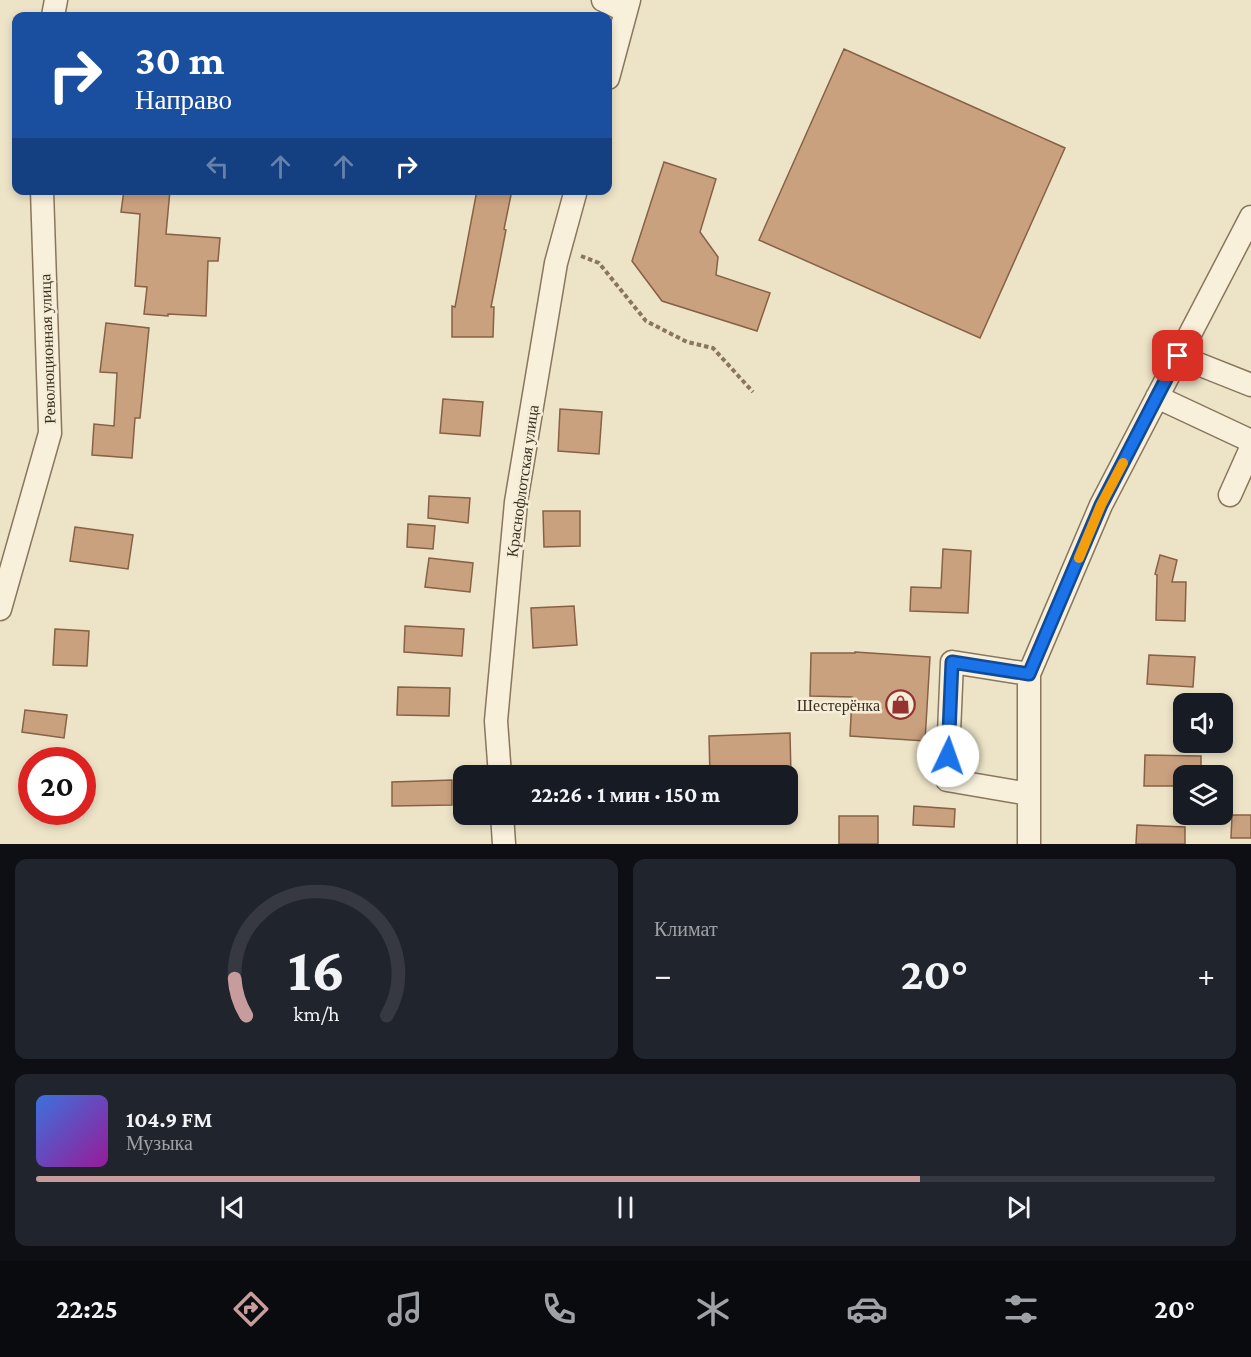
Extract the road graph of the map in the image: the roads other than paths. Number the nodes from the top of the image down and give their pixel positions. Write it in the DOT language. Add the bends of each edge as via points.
graph roads {
  1 [pos="603,0"];
  2 [pos="628,6"];
  3 [pos="612,64"];
  4 [pos="42,195"];
  5 [pos="575,195"];
  6 [pos="1251,217"];
  7 [pos="1178,356"];
  8 [pos="1251,385"];
  9 [pos="1157,397"];
  10 [pos="1251,441"];
  11 [pos="1251,448"];
  12 [pos="1230,495"];
  13 [pos="0,609"];
  14 [pos="1029,674"];
  15 [pos="499,765"];
  16 [pos="1029,794"];
  17 [pos="503,825"];
  18 [pos="504,844"];
  19 [pos="1029,844"];
  1 -- 2 [label="street"];
  2 -- 3 [label="street"];
  4 -- 13 [label="street, Революционная улица" via="50,433"];
  5 -- 15 [label="street, Краснофлотская улица" via="556,263 516,502 496,721"];
  6 -- 7 [label="street"];
  7 -- 8 [label="street"];
  7 -- 9 [label="street"];
  9 -- 10 [label="street"];
  9 -- 14 [label="street" via="1101,505"];
  11 -- 12 [label="street"];
  14 -- 16 [label="street"];
  14 -- 16 [label="street" via="952,662 946,780"];
  16 -- 19 [label="street"];
  17 -- 18 [label="street"];
}
